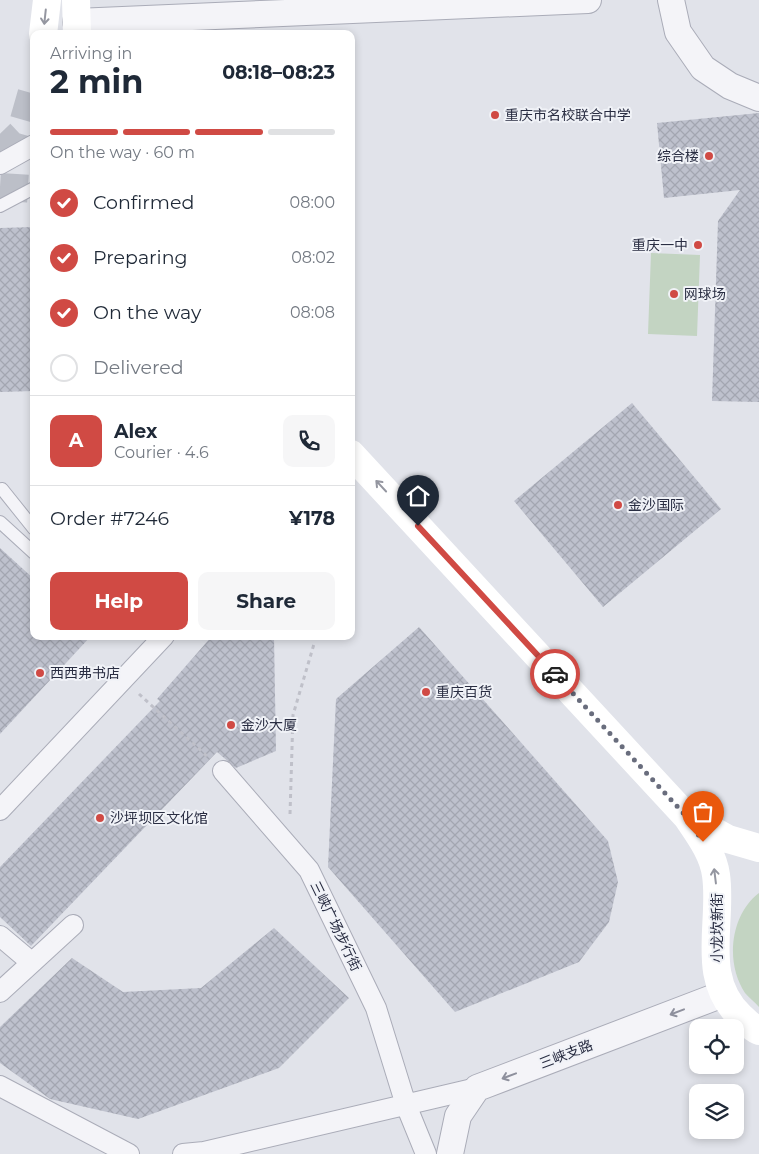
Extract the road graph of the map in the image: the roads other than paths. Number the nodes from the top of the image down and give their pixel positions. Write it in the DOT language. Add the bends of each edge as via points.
graph roads {
  1 [pos="47,0"];
  2 [pos="588,0"];
  3 [pos="671,0"];
  4 [pos="77,19"];
  5 [pos="43,30"];
  6 [pos="759,98"];
  7 [pos="30,148"];
  8 [pos="0,164"];
  9 [pos="30,190"];
  10 [pos="0,206"];
  11 [pos="355,458"];
  12 [pos="2,489"];
  13 [pos="0,522"];
  14 [pos="30,524"];
  15 [pos="30,549"];
  16 [pos="160,640"];
  17 [pos="224,771"];
  18 [pos="0,810"];
  19 [pos="687,817"];
  20 [pos="759,848"];
  21 [pos="73,925"];
  22 [pos="0,936"];
  23 [pos="31,962"];
  24 [pos="0,992"];
  25 [pos="723,994"];
  26 [pos="759,1031"];
  27 [pos="0,1086"];
  28 [pos="477,1088"];
  29 [pos="406,1105"];
  30 [pos="204,1153"];
  31 [pos="129,1154"];
  32 [pos="183,1154"];
  33 [pos="426,1154"];
  34 [pos="450,1154"];
  1 -- 5 [label="main road, one-way"];
  2 -- 4 [label="street"];
  3 -- 6 [label="street" via="678,32 703,68 730,86"];
  7 -- 8 [label="street"];
  9 -- 10 [label="lane"];
  19 -- 11 [label="main road, 小龙坎新街, one-way"];
  12 -- 14 [label="lane"];
  13 -- 15 [label="lane"];
  16 -- 18 [label="street"];
  17 -- 29 [label="street, 三峡广场步行街" via="309,870 376,1008"];
  19 -- 20 [label="main road, 小龙坎新街" via="728,840"];
  25 -- 19 [label="main road, 小龙坎新街, one-way" via="714,949 716,875 711,854"];
  21 -- 23 [label="street"];
  22 -- 23 [label="street"];
  23 -- 24 [label="street"];
  25 -- 26 [label="main road, 小龙坎新街" via="736,1011"];
  25 -- 28 [label="street, 三峡支路, one-way"];
  27 -- 31 [label="street"];
  28 -- 29 [label="street"];
  28 -- 34 [label="street" via="458,1116"];
  29 -- 30 [label="street"];
  29 -- 33 [label="street, 三峡广场步行街"];
  30 -- 32 [label="street"];
}
